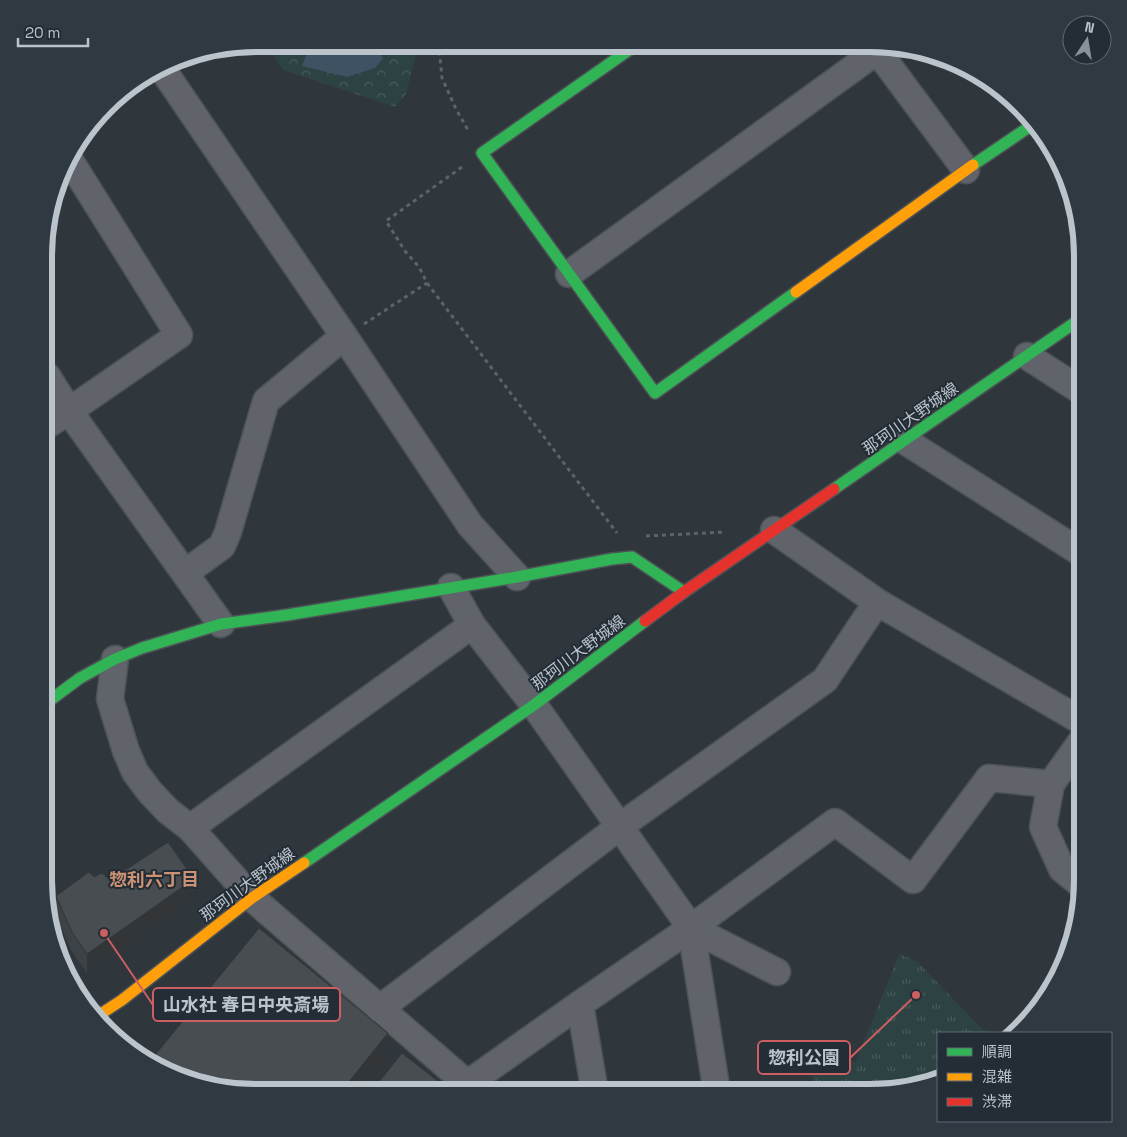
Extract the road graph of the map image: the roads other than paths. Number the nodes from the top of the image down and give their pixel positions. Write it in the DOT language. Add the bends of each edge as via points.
graph roads {
  1 [pos="626,52"];
  2 [pos="870,52"];
  3 [pos="878,53"];
  4 [pos="166,74"];
  5 [pos="1029,128"];
  6 [pos="74,167"];
  7 [pos="966,170"];
  8 [pos="569,274"];
  9 [pos="1074,322"];
  10 [pos="344,336"];
  11 [pos="1027,356"];
  12 [pos="52,384"];
  13 [pos="1074,386"];
  14 [pos="69,411"];
  15 [pos="52,422"];
  16 [pos="905,441"];
  17 [pos="774,530"];
  18 [pos="1074,548"];
  19 [pos="185,573"];
  20 [pos="517,577"];
  21 [pos="451,587"];
  22 [pos="684,592"];
  23 [pos="878,602"];
  24 [pos="221,624"];
  25 [pos="472,625"];
  26 [pos="115,659"];
  27 [pos="52,699"];
  28 [pos="534,705"];
  29 [pos="1074,717"];
  30 [pos="1074,752"];
  31 [pos="1051,784"];
  32 [pos="620,827"];
  33 [pos="190,828"];
  34 [pos="1074,879"];
  35 [pos="252,898"];
  36 [pos="691,928"];
  37 [pos="777,972"];
  38 [pos="580,1004"];
  39 [pos="379,1009"];
  40 [pos="102,1013"];
  41 [pos="468,1084"];
  42 [pos="478,1084"];
  43 [pos="593,1084"];
  44 [pos="716,1084"];
  1 -- 8 [label="street" via="482,153"];
  2 -- 8 [label="street"];
  3 -- 7 [label="street"];
  4 -- 10 [label="street"];
  5 -- 7 [label="street"];
  6 -- 14 [label="street" via="178,335"];
  7 -- 8 [label="street" via="655,393"];
  9 -- 11 [label="street, 那珂川大野城線"];
  10 -- 19 [label="street" via="266,401 222,546"];
  10 -- 20 [label="street" via="470,525"];
  11 -- 13 [label="street"];
  11 -- 16 [label="street, 那珂川大野城線"];
  12 -- 14 [label="street"];
  14 -- 15 [label="street"];
  14 -- 19 [label="street"];
  16 -- 17 [label="street, 那珂川大野城線"];
  16 -- 18 [label="street"];
  17 -- 22 [label="street, 那珂川大野城線"];
  17 -- 23 [label="street"];
  19 -- 24 [label="street"];
  20 -- 21 [label="street"];
  20 -- 22 [label="street" via="632,557"];
  21 -- 24 [label="street"];
  21 -- 25 [label="street"];
  22 -- 28 [label="street, 那珂川大野城線"];
  23 -- 29 [label="street"];
  23 -- 32 [label="street" via="825,680"];
  24 -- 26 [label="street"];
  25 -- 28 [label="street"];
  25 -- 33 [label="street"];
  26 -- 27 [label="street" via="80,678"];
  26 -- 33 [label="street" via="110,698 135,772 168,811"];
  28 -- 32 [label="street"];
  28 -- 35 [label="street, 那珂川大野城線"];
  30 -- 31 [label="street"];
  31 -- 34 [label="street" via="1043,828 1062,869"];
  31 -- 36 [label="street" via="990,778 914,880 835,822"];
  32 -- 36 [label="street"];
  32 -- 39 [label="street"];
  33 -- 35 [label="street"];
  35 -- 39 [label="street"];
  35 -- 40 [label="street, 那珂川大野城線"];
  36 -- 37 [label="street"];
  36 -- 38 [label="street"];
  36 -- 44 [label="street"];
  38 -- 42 [label="street"];
  38 -- 43 [label="street"];
  39 -- 41 [label="street"];
}
